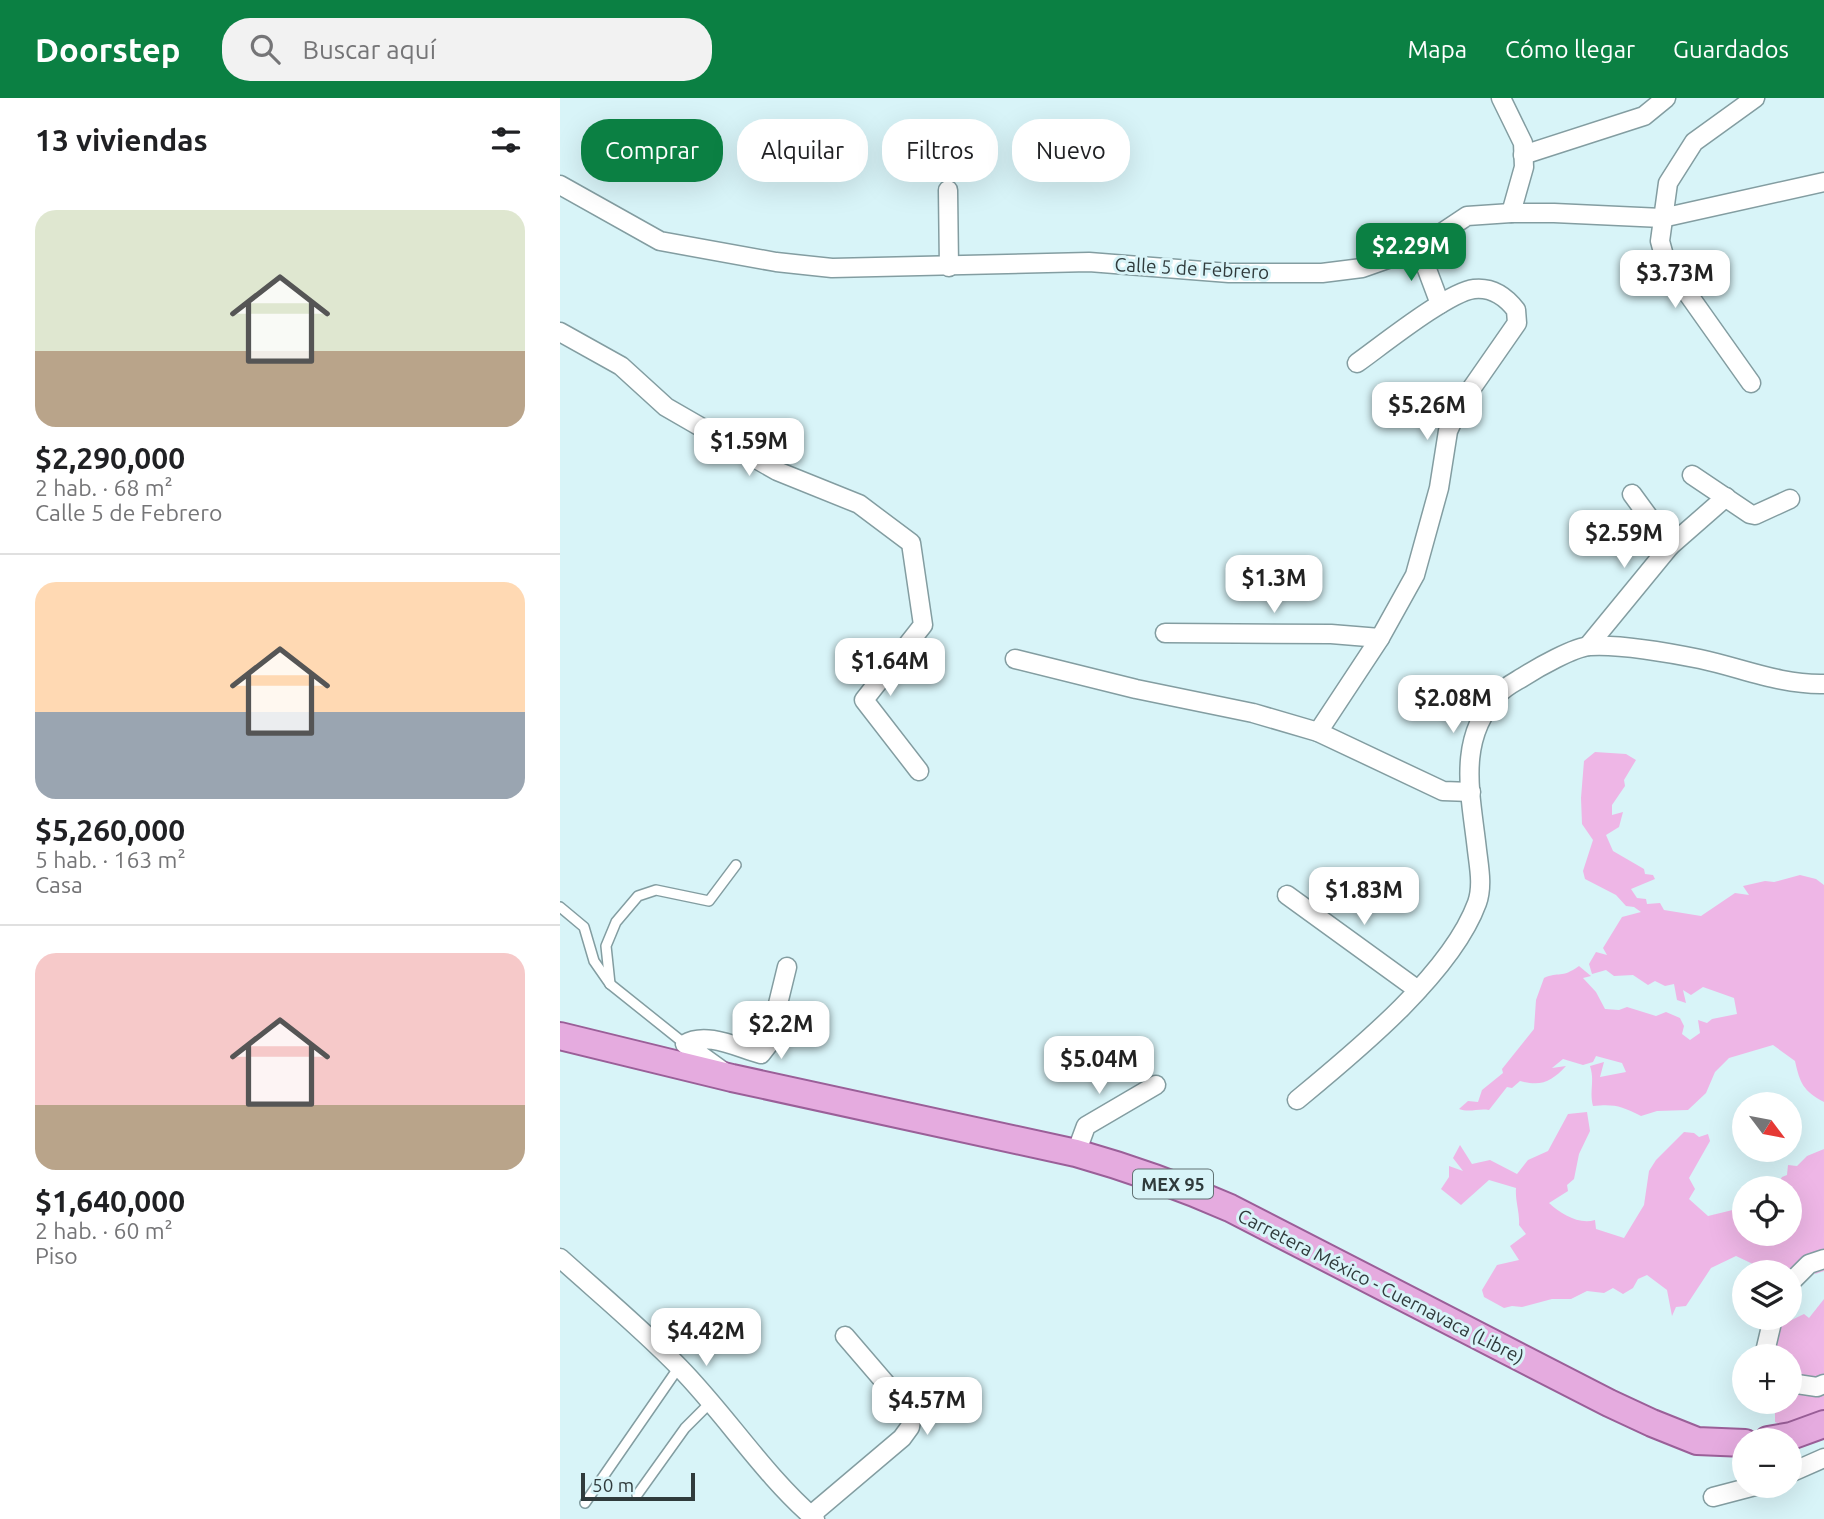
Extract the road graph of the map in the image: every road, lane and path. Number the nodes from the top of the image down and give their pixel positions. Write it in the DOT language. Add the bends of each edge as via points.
graph roads {
  1 [pos="1502,98"];
  2 [pos="1666,98"];
  3 [pos="1755,98"];
  4 [pos="1523,155"];
  5 [pos="1824,182"];
  6 [pos="560,185"];
  7 [pos="948,190"];
  8 [pos="1511,212"];
  9 [pos="1662,218"];
  10 [pos="1419,248"];
  11 [pos="949,267"];
  12 [pos="1440,304"];
  13 [pos="560,332"];
  14 [pos="1357,363"];
  15 [pos="1751,383"];
  16 [pos="1692,475"];
  17 [pos="1632,494"];
  18 [pos="1726,497"];
  19 [pos="1790,499"];
  20 [pos="1670,546"];
  21 [pos="1166,633"];
  22 [pos="1380,638"];
  23 [pos="1588,646"];
  24 [pos="1015,659"];
  25 [pos="1824,684"];
  26 [pos="1318,732"];
  27 [pos="919,771"];
  28 [pos="1471,792"];
  29 [pos="736,864"];
  30 [pos="1287,895"];
  31 [pos="560,907"];
  32 [pos="787,967"];
  33 [pos="610,984"];
  34 [pos="1418,990"];
  35 [pos="560,1036"];
  36 [pos="685,1044"];
  37 [pos="732,1078"];
  38 [pos="1156,1085"];
  39 [pos="1297,1100"];
  40 [pos="1076,1153"];
  41 [pos="560,1258"];
  42 [pos="1824,1259"];
  43 [pos="1802,1271"];
  44 [pos="845,1336"];
  45 [pos="679,1367"];
  46 [pos="1824,1384"];
  47 [pos="1802,1385"];
  48 [pos="711,1402"];
  49 [pos="1824,1424"];
  50 [pos="1802,1432"];
  51 [pos="1732,1442"];
  52 [pos="1824,1458"];
  53 [pos="1802,1468"];
  54 [pos="1732,1492"];
  55 [pos="637,1495"];
  56 [pos="1713,1497"];
  57 [pos="585,1503"];
  58 [pos="813,1517"];
  1 -- 4 [label="street" via="1523,143"];
  2 -- 4 [label="street" via="1644,116"];
  3 -- 9 [label="street" via="1694,142 1668,183"];
  4 -- 8 [label="street"];
  5 -- 9 [label="street, Calle 5 de Febrero"];
  6 -- 11 [label="street, Calle 5 de Febrero" via="660,241 832,268"];
  7 -- 11 [label="street"];
  8 -- 9 [label="street, Calle 5 de Febrero"];
  8 -- 10 [label="street, Calle 5 de Febrero" via="1466,216"];
  9 -- 15 [label="street" via="1660,242 1666,263"];
  10 -- 11 [label="street, Calle 5 de Febrero" via="1362,268 1322,273 1230,273 1089,262"];
  10 -- 12 [label="street"];
  12 -- 14 [label="street"];
  12 -- 22 [label="street" via="1474,289 1499,293 1516,310 1517,323 1448,430 1439,488 1415,575"];
  13 -- 27 [label="street" via="621,366 666,407 777,471 859,504 911,543 923,625 864,700"];
  16 -- 18 [label="street"];
  17 -- 20 [label="street"];
  18 -- 19 [label="street" via="1755,515"];
  18 -- 20 [label="street"];
  20 -- 23 [label="street"];
  21 -- 22 [label="street"];
  22 -- 26 [label="street"];
  23 -- 25 [label="street" via="1700,659 1773,680"];
  23 -- 28 [label="street" via="1540,666 1499,693 1480,716 1470,746"];
  24 -- 26 [label="street"];
  26 -- 28 [label="street" via="1443,790"];
  28 -- 34 [label="street" via="1478,902 1461,934"];
  29 -- 33 [label="lane" via="709,901 656,890 638,896 615,922 606,946"];
  30 -- 34 [label="street"];
  31 -- 33 [label="lane" via="584,927 594,961"];
  32 -- 36 [label="street" via="768,1045 761,1054 703,1038"];
  33 -- 36 [label="lane"];
  34 -- 39 [label="street" via="1359,1049"];
  35 -- 37 [label="main road, Carretera México - Cuernavaca (Libre) / MEX 95"];
  36 -- 37 [label="street"];
  37 -- 40 [label="main road, Carretera México - Cuernavaca (Libre) / MEX 95"];
  38 -- 40 [label="street" via="1086,1126"];
  40 -- 51 [label="main road, Carretera México - Cuernavaca (Libre) / MEX 95" via="1180,1186 1230,1208 1678,1434 1697,1441"];
  41 -- 45 [label="street"];
  42 -- 43 [label="street"];
  44 -- 58 [label="street" via="912,1414 910,1427"];
  45 -- 48 [label="street"];
  45 -- 57 [label="lane"];
  46 -- 47 [label="street"];
  48 -- 55 [label="lane" via="685,1428"];
  48 -- 58 [label="street" via="756,1460"];
  49 -- 50 [label="main road"];
  52 -- 53 [label="street"];
  54 -- 56 [label="street"];
}
